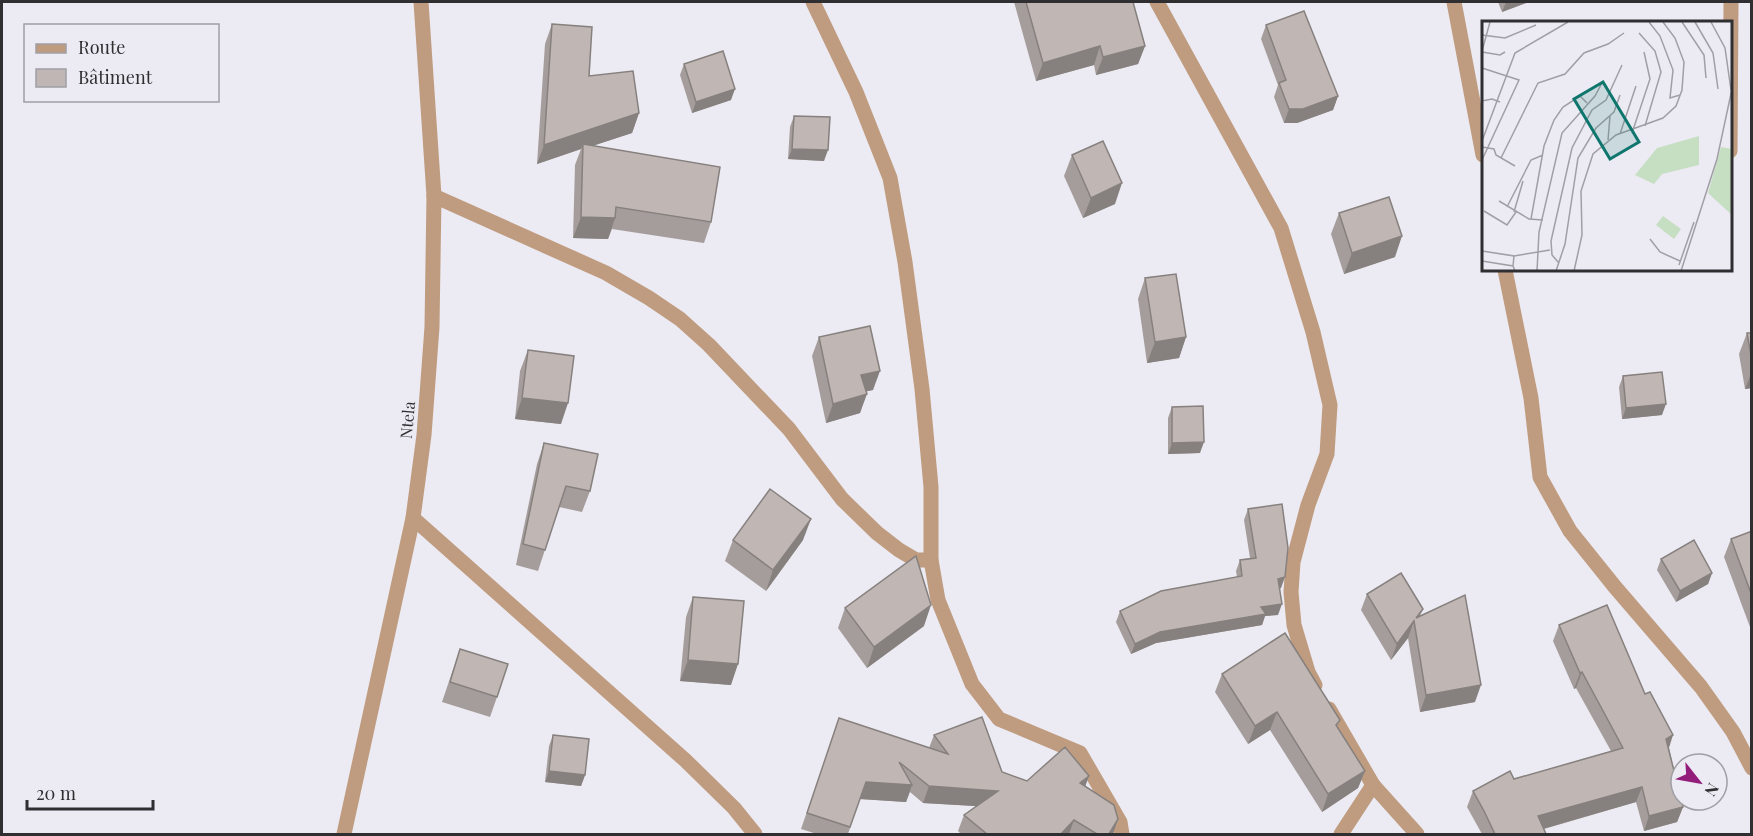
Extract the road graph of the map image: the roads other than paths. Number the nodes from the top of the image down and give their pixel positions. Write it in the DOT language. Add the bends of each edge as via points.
graph roads {
  1 [pos="421,2"];
  2 [pos="813,2"];
  3 [pos="1156,2"];
  4 [pos="1454,2"];
  5 [pos="1731,2"];
  6 [pos="1731,21"];
  7 [pos="1482,150"];
  8 [pos="434,196"];
  9 [pos="1505,272"];
  10 [pos="413,518"];
  11 [pos="931,560"];
  12 [pos="1752,768"];
  13 [pos="1373,785"];
  14 [pos="344,834"];
  15 [pos="755,834"];
  16 [pos="1122,834"];
  17 [pos="1341,834"];
  18 [pos="1417,834"];
  1 -- 8 [label="street, Ntela"];
  2 -- 11 [label="street" via="856,92 890,178 922,389 931,487"];
  3 -- 13 [label="street" via="1281,228 1313,332 1330,405 1327,454 1293,562 1294,625 1308,672"];
  4 -- 7 [label="street"];
  5 -- 6 [label="street"];
  8 -- 10 [label="street, Ntela" via="431,339"];
  8 -- 11 [label="street" via="606,273 680,319 789,429 842,499 876,533 916,560"];
  9 -- 12 [label="street" via="1531,398 1540,477 1570,531 1701,687 1733,732"];
  10 -- 14 [label="street, Ntela"];
  10 -- 15 [label="street" via="685,760"];
  11 -- 16 [label="street" via="938,600 972,684 999,719 1080,753 1120,822"];
  13 -- 17 [label="street"];
  13 -- 18 [label="street"];
}
